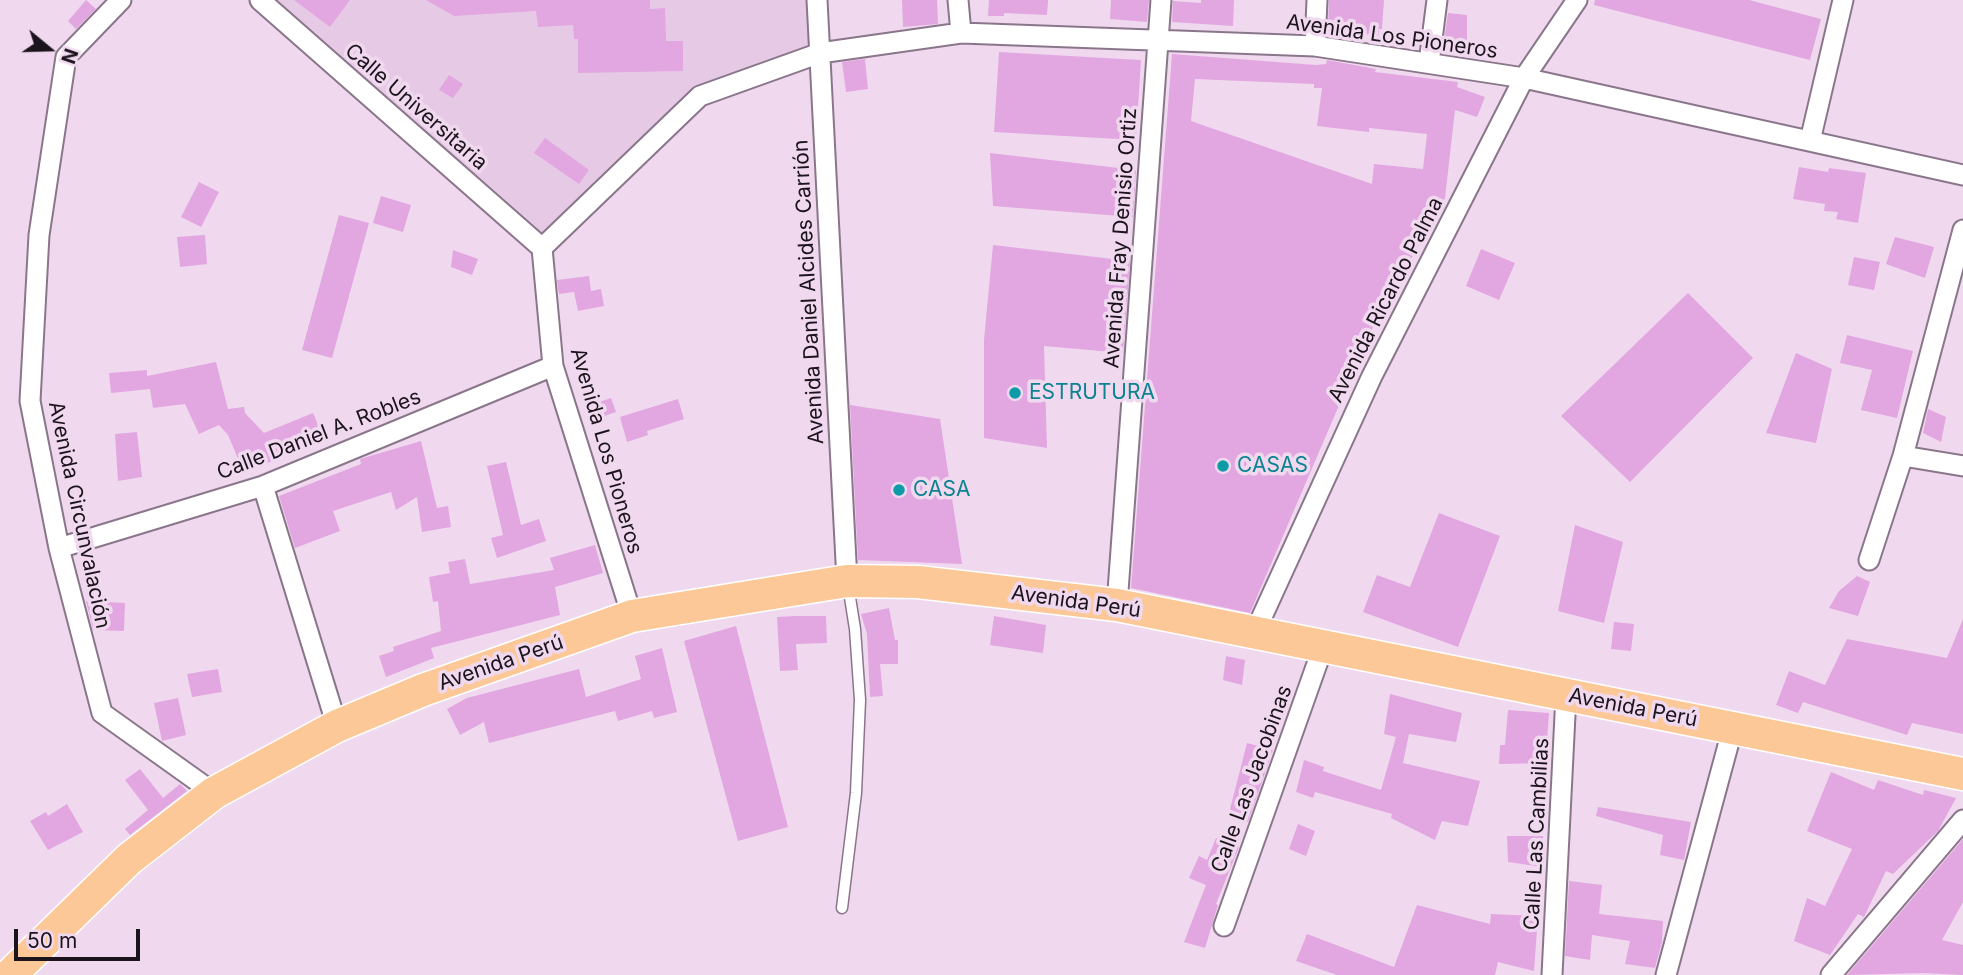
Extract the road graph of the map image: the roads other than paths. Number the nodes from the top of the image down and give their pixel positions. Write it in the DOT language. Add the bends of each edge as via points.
graph roads {
  1 [pos="121,0"];
  2 [pos="260,0"];
  3 [pos="817,0"];
  4 [pos="958,0"];
  5 [pos="1161,0"];
  6 [pos="1317,0"];
  7 [pos="1437,0"];
  8 [pos="1577,0"];
  9 [pos="1837,1"];
  10 [pos="961,33"];
  11 [pos="1158,38"];
  12 [pos="1315,46"];
  13 [pos="820,53"];
  14 [pos="1429,63"];
  15 [pos="1524,78"];
  16 [pos="1810,141"];
  17 [pos="1963,175"];
  18 [pos="1963,230"];
  19 [pos="542,248"];
  20 [pos="552,366"];
  21 [pos="1903,456"];
  22 [pos="1963,466"];
  23 [pos="263,486"];
  24 [pos="59,548"];
  25 [pos="1869,560"];
  26 [pos="847,581"];
  27 [pos="1117,605"];
  28 [pos="632,616"];
  29 [pos="1255,632"];
  30 [pos="1323,648"];
  31 [pos="1566,695"];
  32 [pos="337,726"];
  33 [pos="1733,727"];
  34 [pos="1963,774"];
  35 [pos="214,793"];
  36 [pos="1963,820"];
  37 [pos="842,908"];
  38 [pos="1224,926"];
  39 [pos="10,975"];
  40 [pos="1552,975"];
  41 [pos="1666,975"];
  42 [pos="1831,975"];
  1 -- 24 [label="street, Avenida Circunvalación" via="66,57 39,235 30,401"];
  2 -- 19 [label="street, Calle Universitaria"];
  3 -- 13 [label="street, Avenida Daniel Alcides Carrión"];
  4 -- 10 [label="street"];
  5 -- 11 [label="street, Avenida Fray Denisio Ortiz"];
  6 -- 12 [label="street"];
  7 -- 14 [label="street"];
  8 -- 15 [label="street, Avenida Ricardo Palma"];
  9 -- 16 [label="street"];
  10 -- 11 [label="street, Avenida Los Pioneros"];
  10 -- 13 [label="street, Avenida Los Pioneros"];
  11 -- 12 [label="street, Avenida Los Pioneros"];
  11 -- 27 [label="street, Avenida Fray Denisio Ortiz"];
  12 -- 14 [label="street, Avenida Los Pioneros"];
  13 -- 19 [label="street, Avenida Los Pioneros" via="700,96"];
  13 -- 26 [label="street, Avenida Daniel Alcides Carrión"];
  14 -- 15 [label="street, Avenida Los Pioneros"];
  15 -- 16 [label="street, Avenida Los Pioneros"];
  15 -- 29 [label="street, Avenida Ricardo Palma" via="1372,376"];
  16 -- 17 [label="street, Avenida Los Pioneros"];
  18 -- 21 [label="street"];
  19 -- 20 [label="street, Avenida Los Pioneros"];
  20 -- 23 [label="street, Calle Daniel A. Robles"];
  20 -- 28 [label="street, Avenida Los Pioneros"];
  21 -- 22 [label="street"];
  21 -- 25 [label="street"];
  23 -- 24 [label="street, Calle Daniel A. Robles"];
  23 -- 32 [label="street"];
  24 -- 35 [label="street, Avenida Circunvalación" via="102,713"];
  26 -- 27 [label="highway, Avenida Perú" via="918,582"];
  26 -- 28 [label="highway, Avenida Perú"];
  26 -- 37 [label="lane" via="860,700 856,793"];
  27 -- 29 [label="highway, Avenida Perú"];
  28 -- 32 [label="highway, Avenida Perú" via="423,690"];
  29 -- 30 [label="highway, Avenida Perú"];
  30 -- 31 [label="highway, Avenida Perú"];
  30 -- 38 [label="street, Calle Las Jacobinas"];
  31 -- 33 [label="highway, Avenida Perú"];
  31 -- 40 [label="street, Calle Las Cambilias"];
  32 -- 35 [label="highway, Avenida Perú"];
  33 -- 34 [label="highway, Avenida Perú"];
  33 -- 41 [label="street"];
  35 -- 39 [label="highway, Avenida Perú" via="129,859"];
  36 -- 42 [label="street"];
}
